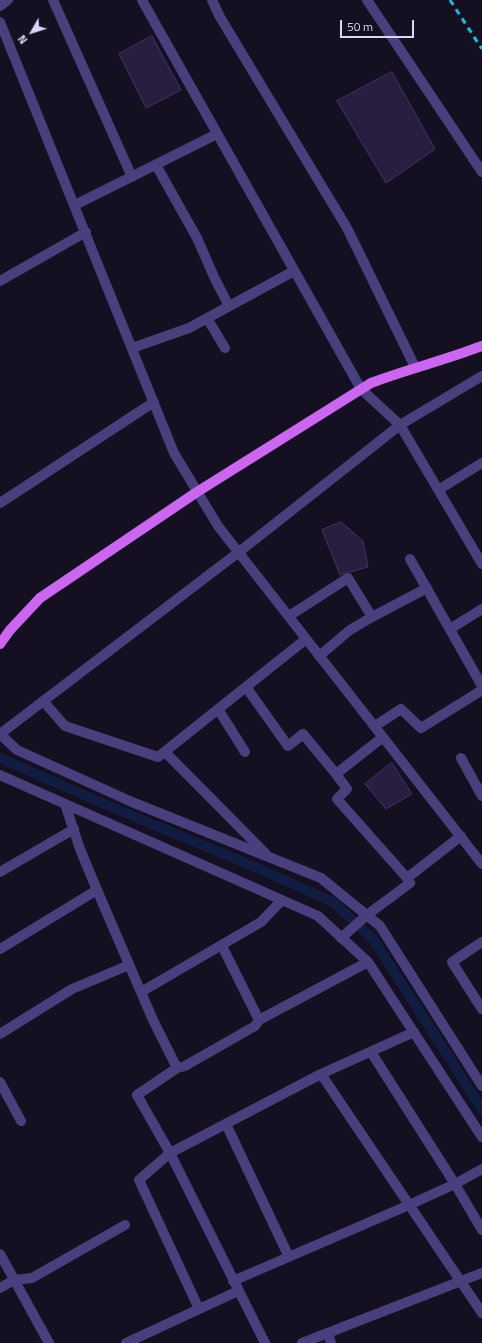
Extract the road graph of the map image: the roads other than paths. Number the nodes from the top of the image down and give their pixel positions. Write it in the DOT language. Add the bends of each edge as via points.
graph roads {
  1 [pos="8,0"];
  2 [pos="53,0"];
  3 [pos="142,0"];
  4 [pos="212,0"];
  5 [pos="367,0"];
  6 [pos="0,6"];
  7 [pos="0,22"];
  8 [pos="217,134"];
  9 [pos="156,165"];
  10 [pos="482,172"];
  11 [pos="132,177"];
  12 [pos="75,205"];
  13 [pos="86,232"];
  14 [pos="294,271"];
  15 [pos="0,281"];
  16 [pos="229,306"];
  17 [pos="207,318"];
  18 [pos="482,346"];
  19 [pos="132,348"];
  20 [pos="225,348"];
  21 [pos="415,367"];
  22 [pos="482,376"];
  23 [pos="361,389"];
  24 [pos="154,402"];
  25 [pos="400,425"];
  26 [pos="482,463"];
  27 [pos="438,490"];
  28 [pos="197,492"];
  29 [pos="0,503"];
  30 [pos="239,552"];
  31 [pos="410,559"];
  32 [pos="482,564"];
  33 [pos="427,588"];
  34 [pos="482,609"];
  35 [pos="289,616"];
  36 [pos="372,617"];
  37 [pos="450,630"];
  38 [pos="306,639"];
  39 [pos="0,644"];
  40 [pos="320,656"];
  41 [pos="482,686"];
  42 [pos="246,687"];
  43 [pos="482,690"];
  44 [pos="44,702"];
  45 [pos="218,709"];
  46 [pos="375,726"];
  47 [pos="0,734"];
  48 [pos="383,737"];
  49 [pos="164,752"];
  50 [pos="245,752"];
  51 [pos="462,758"];
  52 [pos="336,774"];
  53 [pos="0,775"];
  54 [pos="482,796"];
  55 [pos="65,804"];
  56 [pos="74,829"];
  57 [pos="460,836"];
  58 [pos="478,850"];
  59 [pos="270,858"];
  60 [pos="482,864"];
  61 [pos="0,872"];
  62 [pos="407,878"];
  63 [pos="97,890"];
  64 [pos="282,900"];
  65 [pos="367,915"];
  66 [pos="341,938"];
  67 [pos="482,942"];
  68 [pos="222,946"];
  69 [pos="0,949"];
  70 [pos="368,962"];
  71 [pos="129,965"];
  72 [pos="141,992"];
  73 [pos="482,1009"];
  74 [pos="259,1020"];
  75 [pos="414,1032"];
  76 [pos="0,1034"];
  77 [pos="371,1052"];
  78 [pos="177,1068"];
  79 [pos="321,1074"];
  80 [pos="0,1082"];
  81 [pos="482,1086"];
  82 [pos="21,1121"];
  83 [pos="226,1124"];
  84 [pos="482,1137"];
  85 [pos="170,1153"];
  86 [pos="482,1169"];
  87 [pos="455,1184"];
  88 [pos="409,1205"];
  89 [pos="126,1225"];
  90 [pos="482,1230"];
  91 [pos="0,1254"];
  92 [pos="289,1257"];
  93 [pos="482,1273"];
  94 [pos="14,1280"];
  95 [pos="234,1281"];
  96 [pos="460,1281"];
  97 [pos="0,1288"];
  98 [pos="238,1291"];
  99 [pos="199,1310"];
  100 [pos="482,1313"];
  101 [pos="329,1338"];
  102 [pos="49,1343"];
  103 [pos="126,1343"];
  104 [pos="265,1343"];
  105 [pos="302,1343"];
  1 -- 6 [label="street"];
  2 -- 11 [label="street"];
  3 -- 8 [label="street"];
  4 -- 21 [label="street" via="274,109 347,228"];
  5 -- 10 [label="street"];
  7 -- 12 [label="street"];
  8 -- 9 [label="street"];
  8 -- 14 [label="street"];
  9 -- 11 [label="street"];
  9 -- 16 [label="street" via="197,238"];
  11 -- 12 [label="street"];
  12 -- 13 [label="street"];
  13 -- 15 [label="street"];
  13 -- 19 [label="street"];
  14 -- 16 [label="street"];
  14 -- 23 [label="street"];
  16 -- 17 [label="street"];
  17 -- 19 [label="street" via="189,328"];
  17 -- 20 [label="street"];
  18 -- 21 [label="main road"];
  19 -- 24 [label="street"];
  21 -- 23 [label="main road" via="371,382"];
  22 -- 25 [label="street"];
  23 -- 25 [label="street"];
  23 -- 28 [label="main road"];
  24 -- 28 [label="street" via="174,453"];
  24 -- 29 [label="street"];
  25 -- 27 [label="street"];
  25 -- 30 [label="street"];
  26 -- 27 [label="street"];
  27 -- 32 [label="street"];
  28 -- 30 [label="street" via="218,526"];
  28 -- 39 [label="main road" via="40,598"];
  30 -- 35 [label="street"];
  30 -- 44 [label="street"];
  31 -- 33 [label="street"];
  33 -- 36 [label="street"];
  33 -- 37 [label="street"];
  34 -- 37 [label="street"];
  35 -- 36 [label="street" via="348,578"];
  35 -- 38 [label="street"];
  36 -- 40 [label="street" via="350,630"];
  37 -- 41 [label="street"];
  38 -- 40 [label="street"];
  38 -- 42 [label="street"];
  40 -- 46 [label="street"];
  42 -- 45 [label="street"];
  42 -- 52 [label="street" via="288,746 303,734"];
  43 -- 46 [label="street" via="421,728 401,709"];
  44 -- 47 [label="street"];
  44 -- 49 [label="street" via="65,726 158,757"];
  45 -- 49 [label="street"];
  45 -- 50 [label="street"];
  46 -- 48 [label="street"];
  47 -- 59 [label="street" via="17,750 132,802"];
  48 -- 52 [label="street"];
  48 -- 57 [label="street"];
  49 -- 59 [label="street"];
  51 -- 54 [label="street"];
  52 -- 62 [label="street" via="347,789 337,799"];
  53 -- 55 [label="street"];
  55 -- 56 [label="street"];
  55 -- 64 [label="street"];
  56 -- 61 [label="street"];
  56 -- 63 [label="street"];
  57 -- 58 [label="street"];
  57 -- 62 [label="street"];
  58 -- 60 [label="street"];
  59 -- 65 [label="street" via="321,878"];
  62 -- 65 [label="street" via="410,883"];
  63 -- 69 [label="street"];
  63 -- 71 [label="street"];
  64 -- 66 [label="street" via="318,916"];
  64 -- 68 [label="street" via="261,922"];
  65 -- 66 [label="street"];
  65 -- 81 [label="street" via="380,926"];
  66 -- 70 [label="street"];
  67 -- 73 [label="street" via="452,962"];
  68 -- 72 [label="street"];
  68 -- 74 [label="street"];
  70 -- 74 [label="street"];
  70 -- 75 [label="street"];
  71 -- 72 [label="street"];
  71 -- 76 [label="street" via="72,989"];
  72 -- 78 [label="street"];
  74 -- 78 [label="street" via="255,1026 185,1066"];
  75 -- 77 [label="street"];
  75 -- 84 [label="street"];
  77 -- 79 [label="street"];
  77 -- 87 [label="street"];
  78 -- 85 [label="street" via="137,1095"];
  79 -- 83 [label="street"];
  79 -- 88 [label="street"];
  80 -- 82 [label="street"];
  83 -- 85 [label="street"];
  83 -- 92 [label="street"];
  85 -- 95 [label="street"];
  85 -- 99 [label="street" via="139,1180"];
  86 -- 87 [label="street"];
  87 -- 88 [label="street"];
  87 -- 90 [label="street"];
  88 -- 92 [label="street"];
  88 -- 96 [label="street"];
  89 -- 94 [label="street" via="32,1278"];
  91 -- 94 [label="street"];
  92 -- 95 [label="street"];
  93 -- 96 [label="street"];
  94 -- 97 [label="street"];
  94 -- 102 [label="street"];
  95 -- 98 [label="street"];
  96 -- 100 [label="street"];
  96 -- 101 [label="street"];
  98 -- 99 [label="street"];
  98 -- 104 [label="street"];
  99 -- 103 [label="street"];
  101 -- 105 [label="street"];
}
